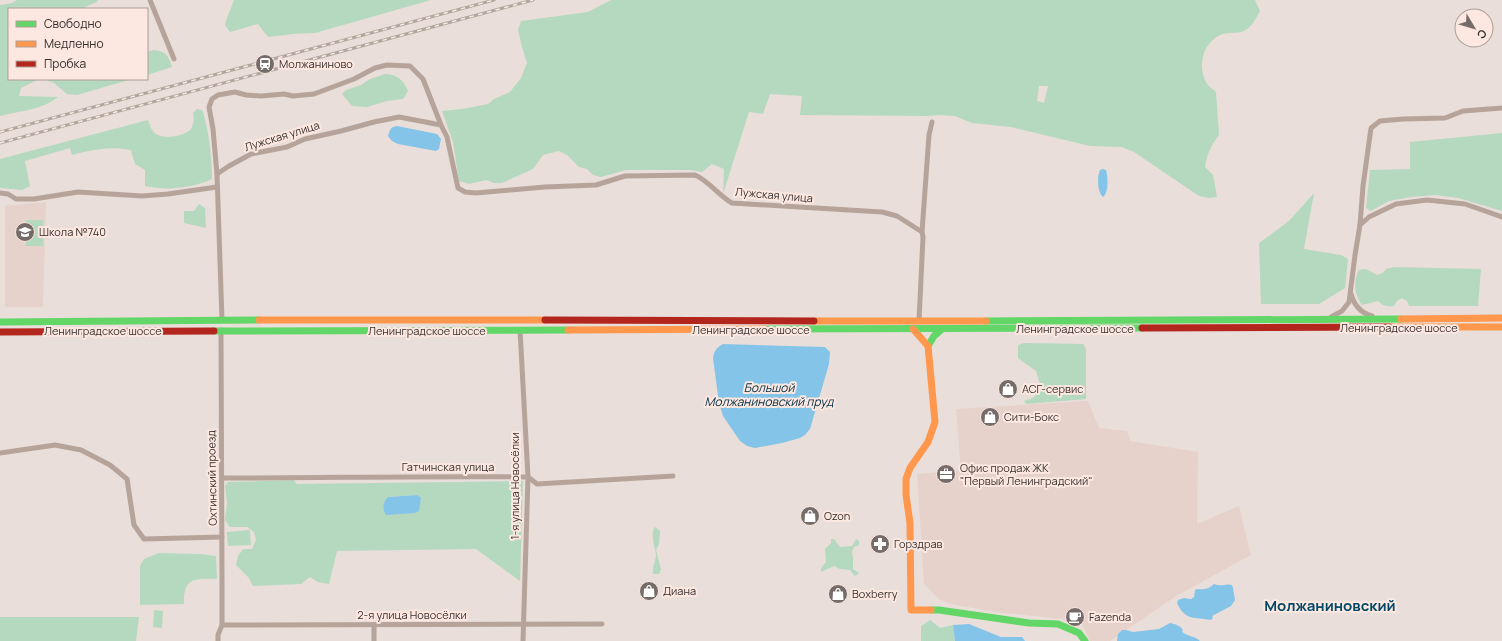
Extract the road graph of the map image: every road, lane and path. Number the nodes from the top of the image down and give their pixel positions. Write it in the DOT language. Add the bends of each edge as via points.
graph roads {
  1 [pos="150,0"];
  2 [pos="174,59"];
  3 [pos="1502,108"];
  4 [pos="932,122"];
  5 [pos="441,126"];
  6 [pos="217,174"];
  7 [pos="217,187"];
  8 [pos="0,193"];
  9 [pos="1502,217"];
  10 [pos="1360,225"];
  11 [pos="922,232"];
  12 [pos="1351,293"];
  13 [pos="1382,318"];
  14 [pos="1502,318"];
  15 [pos="1325,319"];
  16 [pos="222,320"];
  17 [pos="919,320"];
  18 [pos="0,322"];
  19 [pos="1502,327"];
  20 [pos="913,329"];
  21 [pos="942,329"];
  22 [pos="221,330"];
  23 [pos="520,330"];
  24 [pos="0,332"];
  25 [pos="928,346"];
  26 [pos="0,453"];
  27 [pos="673,476"];
  28 [pos="222,478"];
  29 [pos="528,478"];
  30 [pos="222,536"];
  31 [pos="523,624"];
  32 [pos="602,624"];
  33 [pos="222,625"];
  34 [pos="374,625"];
  35 [pos="218,641"];
  36 [pos="374,641"];
  37 [pos="523,641"];
  38 [pos="1085,641"];
  1 -- 2 [label="street"];
  3 -- 10 [label="street" via="1463,111 1445,118 1403,119 1380,121 1375,124 1369,134"];
  4 -- 11 [label="street"];
  5 -- 6 [label="street, Лужская улица" via="399,117 305,138 287,147 251,154"];
  5 -- 6 [label="street, Лужская улица" via="423,79 410,66 388,65 375,68 334,88 314,94 261,96 227,93 212,99 209,107"];
  5 -- 11 [label="street, Лужская улица" via="447,137 458,188 465,192 476,194 596,185 625,176 695,175 732,203 882,212 897,216"];
  6 -- 7 [label="street"];
  7 -- 8 [label="street" via="142,196 78,192 34,199 16,199"];
  7 -- 16 [label="street"];
  9 -- 10 [label="street" via="1465,204 1427,200 1396,204 1369,217"];
  10 -- 12 [label="street"];
  11 -- 17 [label="street"];
  12 -- 13 [label="street" via="1360,310"];
  12 -- 15 [label="street" via="1349,302 1342,311"];
  13 -- 14 [label="main road, Ленинградское шоссе"];
  13 -- 15 [label="main road, Ленинградское шоссе"];
  15 -- 17 [label="main road, Ленинградское шоссе"];
  16 -- 17 [label="main road, Ленинградское шоссе"];
  16 -- 18 [label="main road, Ленинградское шоссе"];
  19 -- 21 [label="main road, Ленинградское шоссе"];
  20 -- 21 [label="main road, Ленинградское шоссе"];
  20 -- 23 [label="main road, Ленинградское шоссе"];
  20 -- 25 [label="main road"];
  21 -- 25 [label="main road" via="936,333"];
  22 -- 23 [label="main road, Ленинградское шоссе"];
  22 -- 24 [label="main road, Ленинградское шоссе"];
  22 -- 28 [label="street, Охтинский проезд"];
  23 -- 29 [label="street, 1-я улица Новосёлки"];
  25 -- 38 [label="main road" via="935,422 928,442 910,468 906,479 910,523 911,610 940,610 1028,623 1058,624 1079,633"];
  26 -- 30 [label="street" via="56,445 81,450 110,465 127,479 134,525 144,539"];
  27 -- 29 [label="street, Гатчинская улица" via="537,484"];
  28 -- 29 [label="street, Гатчинская улица"];
  28 -- 30 [label="street, Охтинский проезд"];
  29 -- 31 [label="street, 1-я улица Новосёлки"];
  30 -- 33 [label="street, Охтинский проезд"];
  31 -- 32 [label="street, 2-я улица Новосёлки"];
  31 -- 34 [label="street, 2-я улица Новосёлки"];
  31 -- 37 [label="street, 1-я улица Новосёлки"];
  33 -- 34 [label="street, 2-я улица Новосёлки"];
  33 -- 35 [label="street, Охтинский проезд"];
  34 -- 36 [label="street"];
}
